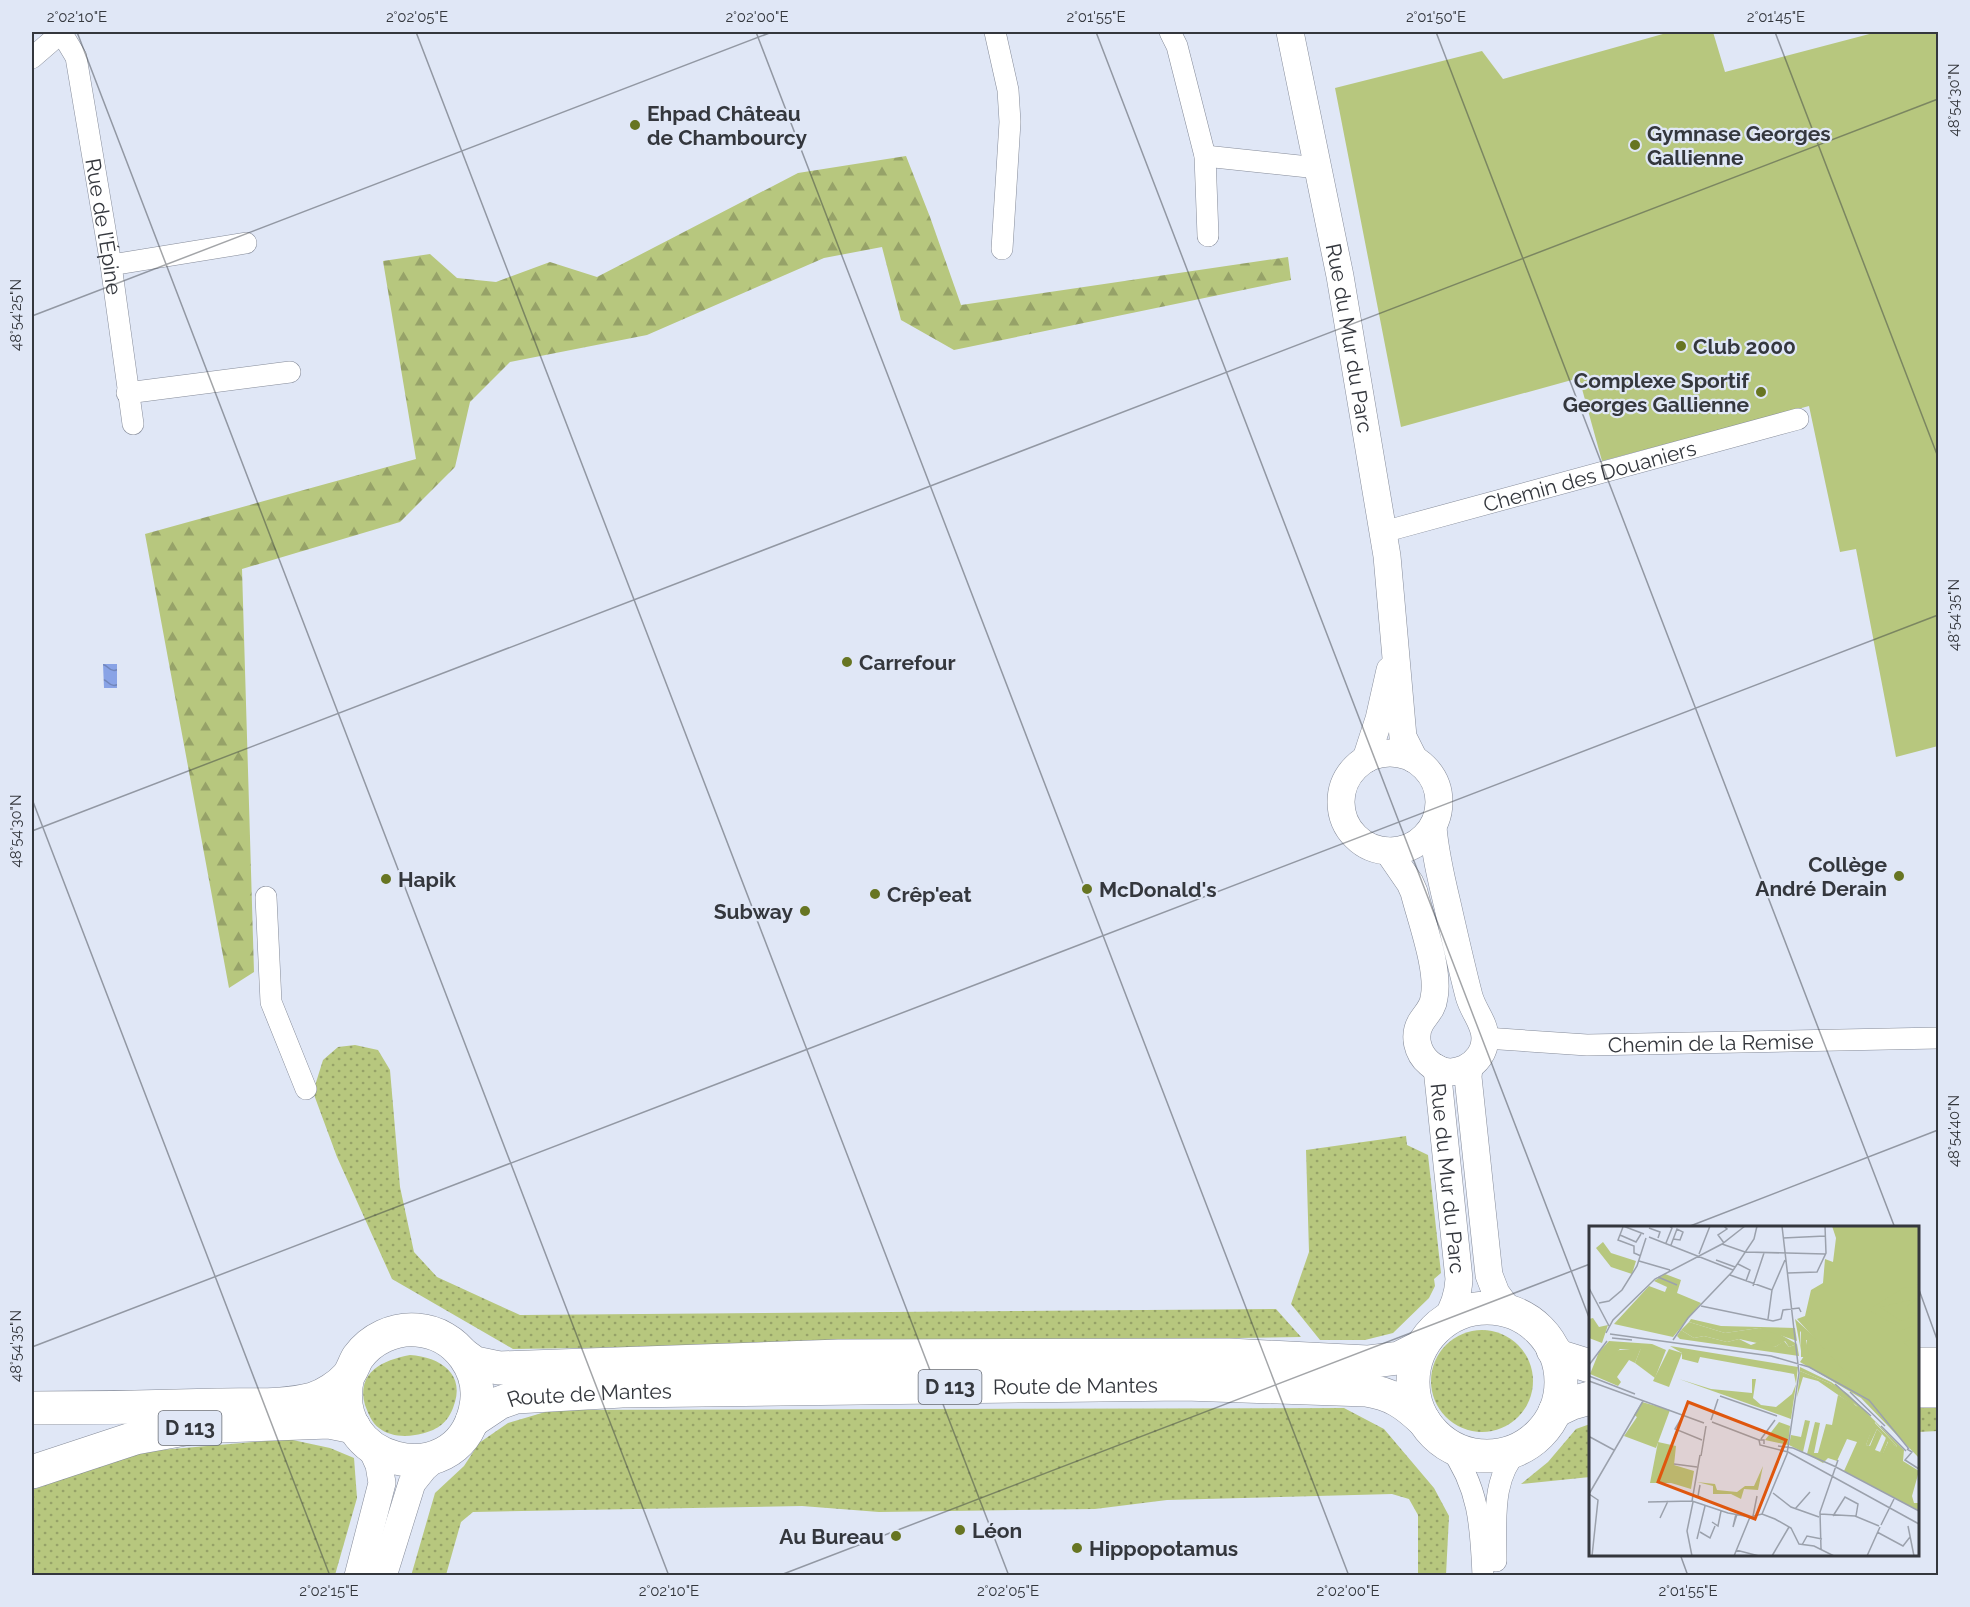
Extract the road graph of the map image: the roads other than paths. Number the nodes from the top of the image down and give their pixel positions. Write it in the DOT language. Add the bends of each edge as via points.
graph roads {
  1 [pos="62,32"];
  2 [pos="995,32"];
  3 [pos="1170,32"];
  4 [pos="1290,32"];
  5 [pos="32,58"];
  6 [pos="1205,156"];
  7 [pos="1318,168"];
  8 [pos="1208,236"];
  9 [pos="246,243"];
  10 [pos="1002,249"];
  11 [pos="111,265"];
  12 [pos="290,372"];
  13 [pos="128,393"];
  14 [pos="1798,419"];
  15 [pos="133,424"];
  16 [pos="1383,532"];
  17 [pos="1395,648"];
  18 [pos="1366,759"];
  19 [pos="1414,759"];
  20 [pos="1433,827"];
  21 [pos="1388,851"];
  22 [pos="266,897"];
  23 [pos="1485,1038"];
  24 [pos="1938,1038"];
  25 [pos="1469,1067"];
  26 [pos="1437,1068"];
  27 [pos="306,1089"];
  28 [pos="1510,1312"];
  29 [pos="1444,1322"];
  30 [pos="1421,1347"];
  31 [pos="1553,1350"];
  32 [pos="464,1355"];
  33 [pos="1919,1364"];
  34 [pos="1938,1364"];
  35 [pos="1589,1366"];
  36 [pos="348,1376"];
  37 [pos="1919,1391"];
  38 [pos="1938,1391"];
  39 [pos="1589,1398"];
  40 [pos="32,1408"];
  41 [pos="1554,1411"];
  42 [pos="472,1420"];
  43 [pos="1424,1421"];
  44 [pos="362,1437"];
  45 [pos="1448,1444"];
  46 [pos="1523,1446"];
  47 [pos="440,1454"];
  48 [pos="32,1472"];
  49 [pos="358,1575"];
  50 [pos="383,1575"];
  51 [pos="1483,1575"];
  52 [pos="1496,1575"];
  1 -- 5 [label="street"];
  1 -- 11 [label="street, Rue de l’Épine" via="76,57"];
  2 -- 10 [label="street" via="1008,90 1010,122"];
  3 -- 6 [label="street"];
  4 -- 7 [label="street, Rue du Mur du Parc"];
  6 -- 7 [label="street"];
  6 -- 8 [label="street"];
  7 -- 16 [label="street, Rue du Mur du Parc"];
  9 -- 11 [label="street"];
  11 -- 13 [label="street, Rue de l’Épine"];
  12 -- 13 [label="street"];
  13 -- 15 [label="street, Rue de l’Épine"];
  14 -- 16 [label="street, Chemin des Douaniers"];
  16 -- 17 [label="street, Rue du Mur du Parc"];
  17 -- 18 [label="street, Rue du Mur du Parc"];
  17 -- 19 [label="street, Rue du Mur du Parc" via="1403,737"];
  18 -- 19 [label="street" via="1398,753"];
  18 -- 21 [label="street" via="1345,782 1341,812 1356,838 1365,845"];
  19 -- 20 [label="street" via="1424,766 1437,789"];
  20 -- 21 [label="street" via="1414,845"];
  20 -- 23 [label="street" via="1466,985"];
  21 -- 26 [label="street, Rue du Mur du Parc" via="1414,892 1434,968 1434,999 1417,1037 1422,1055"];
  22 -- 27 [label="street" via="270,1002"];
  23 -- 24 [label="street, Chemin de la Remise" via="1587,1045"];
  23 -- 25 [label="street, Rue du Mur du Parc" via="1482,1052"];
  25 -- 26 [label="street, Rue du Mur du Parc" via="1453,1072"];
  25 -- 28 [label="street, Rue du Mur du Parc" via="1489,1275"];
  26 -- 29 [label="street, Rue du Mur du Parc" via="1459,1279 1458,1296"];
  28 -- 29 [label="main road" via="1476,1309"];
  28 -- 31 [label="main road" via="1539,1329"];
  29 -- 30 [label="main road"];
  30 -- 32 [label="main road, Route de Mantes / D 113" via="1399,1358 1367,1362 1229,1355 839,1356 499,1368 475,1363"];
  30 -- 43 [label="main road" via="1413,1389"];
  31 -- 35 [label="main road" via="1561,1357"];
  31 -- 41 [label="main road" via="1561,1380"];
  32 -- 36 [label="main road" via="438,1335 420,1330 400,1331 370,1344"];
  32 -- 42 [label="main road" via="477,1390"];
  33 -- 34 [label="main road"];
  36 -- 40 [label="main road, D 113" via="320,1396 293,1402"];
  36 -- 44 [label="main road" via="346,1405"];
  37 -- 38 [label="main road"];
  39 -- 41 [label="main road"];
  41 -- 46 [label="main road" via="1538,1435"];
  42 -- 43 [label="main road, Route de Mantes / D 113" via="516,1397 622,1391 1185,1384 1366,1390 1391,1396"];
  42 -- 47 [label="main road" via="460,1439"];
  43 -- 45 [label="main road"];
  44 -- 47 [label="main road" via="384,1455 405,1461"];
  44 -- 48 [label="main road, D 113" via="328,1422 196,1427 135,1438"];
  44 -- 49 [label="street" via="380,1465 382,1482"];
  45 -- 46 [label="main road" via="1485,1456 1505,1454"];
  45 -- 51 [label="street" via="1477,1503"];
  46 -- 52 [label="street" via="1506,1468 1496,1503"];
  47 -- 50 [label="street" via="412,1483"];
}
